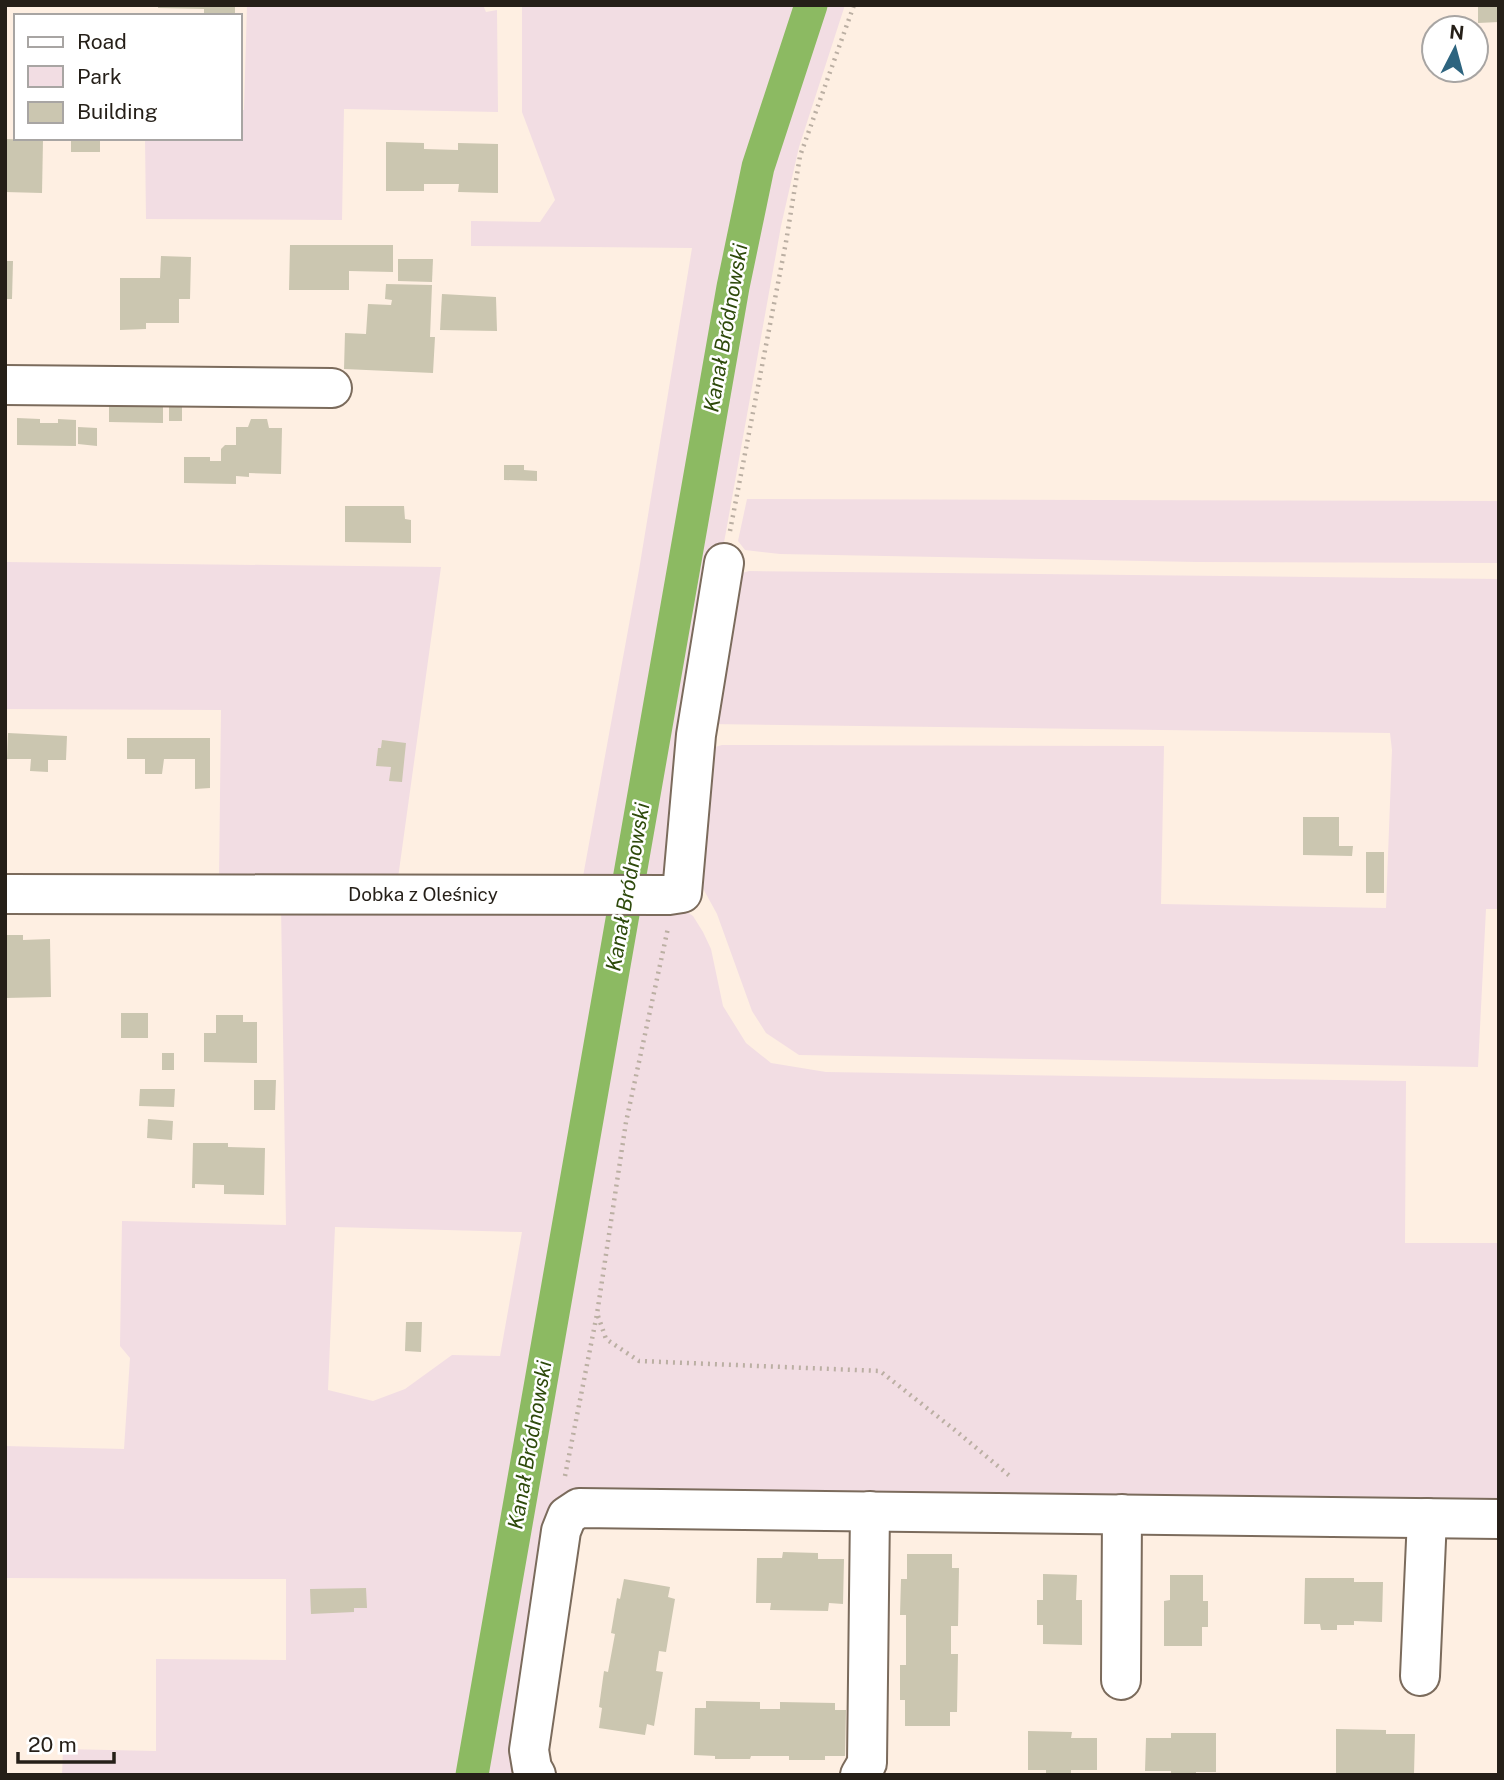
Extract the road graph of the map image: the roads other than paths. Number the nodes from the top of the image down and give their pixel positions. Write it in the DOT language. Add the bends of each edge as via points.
graph roads {
  1 [pos="5,385"];
  2 [pos="332,388"];
  3 [pos="724,563"];
  4 [pos="5,894"];
  5 [pos="870,1511"];
  6 [pos="1122,1514"];
  7 [pos="1427,1518"];
  8 [pos="1499,1519"];
  9 [pos="1420,1676"];
  10 [pos="1121,1680"];
  11 [pos="536,1775"];
  12 [pos="860,1775"];
  1 -- 2 [label="street"];
  3 -- 4 [label="street, Dobka z Oleśnicy" via="696,735 682,892"];
  5 -- 6 [label="street"];
  5 -- 11 [label="street" via="579,1508 567,1516 561,1531 529,1749"];
  5 -- 12 [label="street" via="867,1763"];
  6 -- 7 [label="street"];
  6 -- 10 [label="street"];
  7 -- 8 [label="street"];
  7 -- 9 [label="street"];
}
